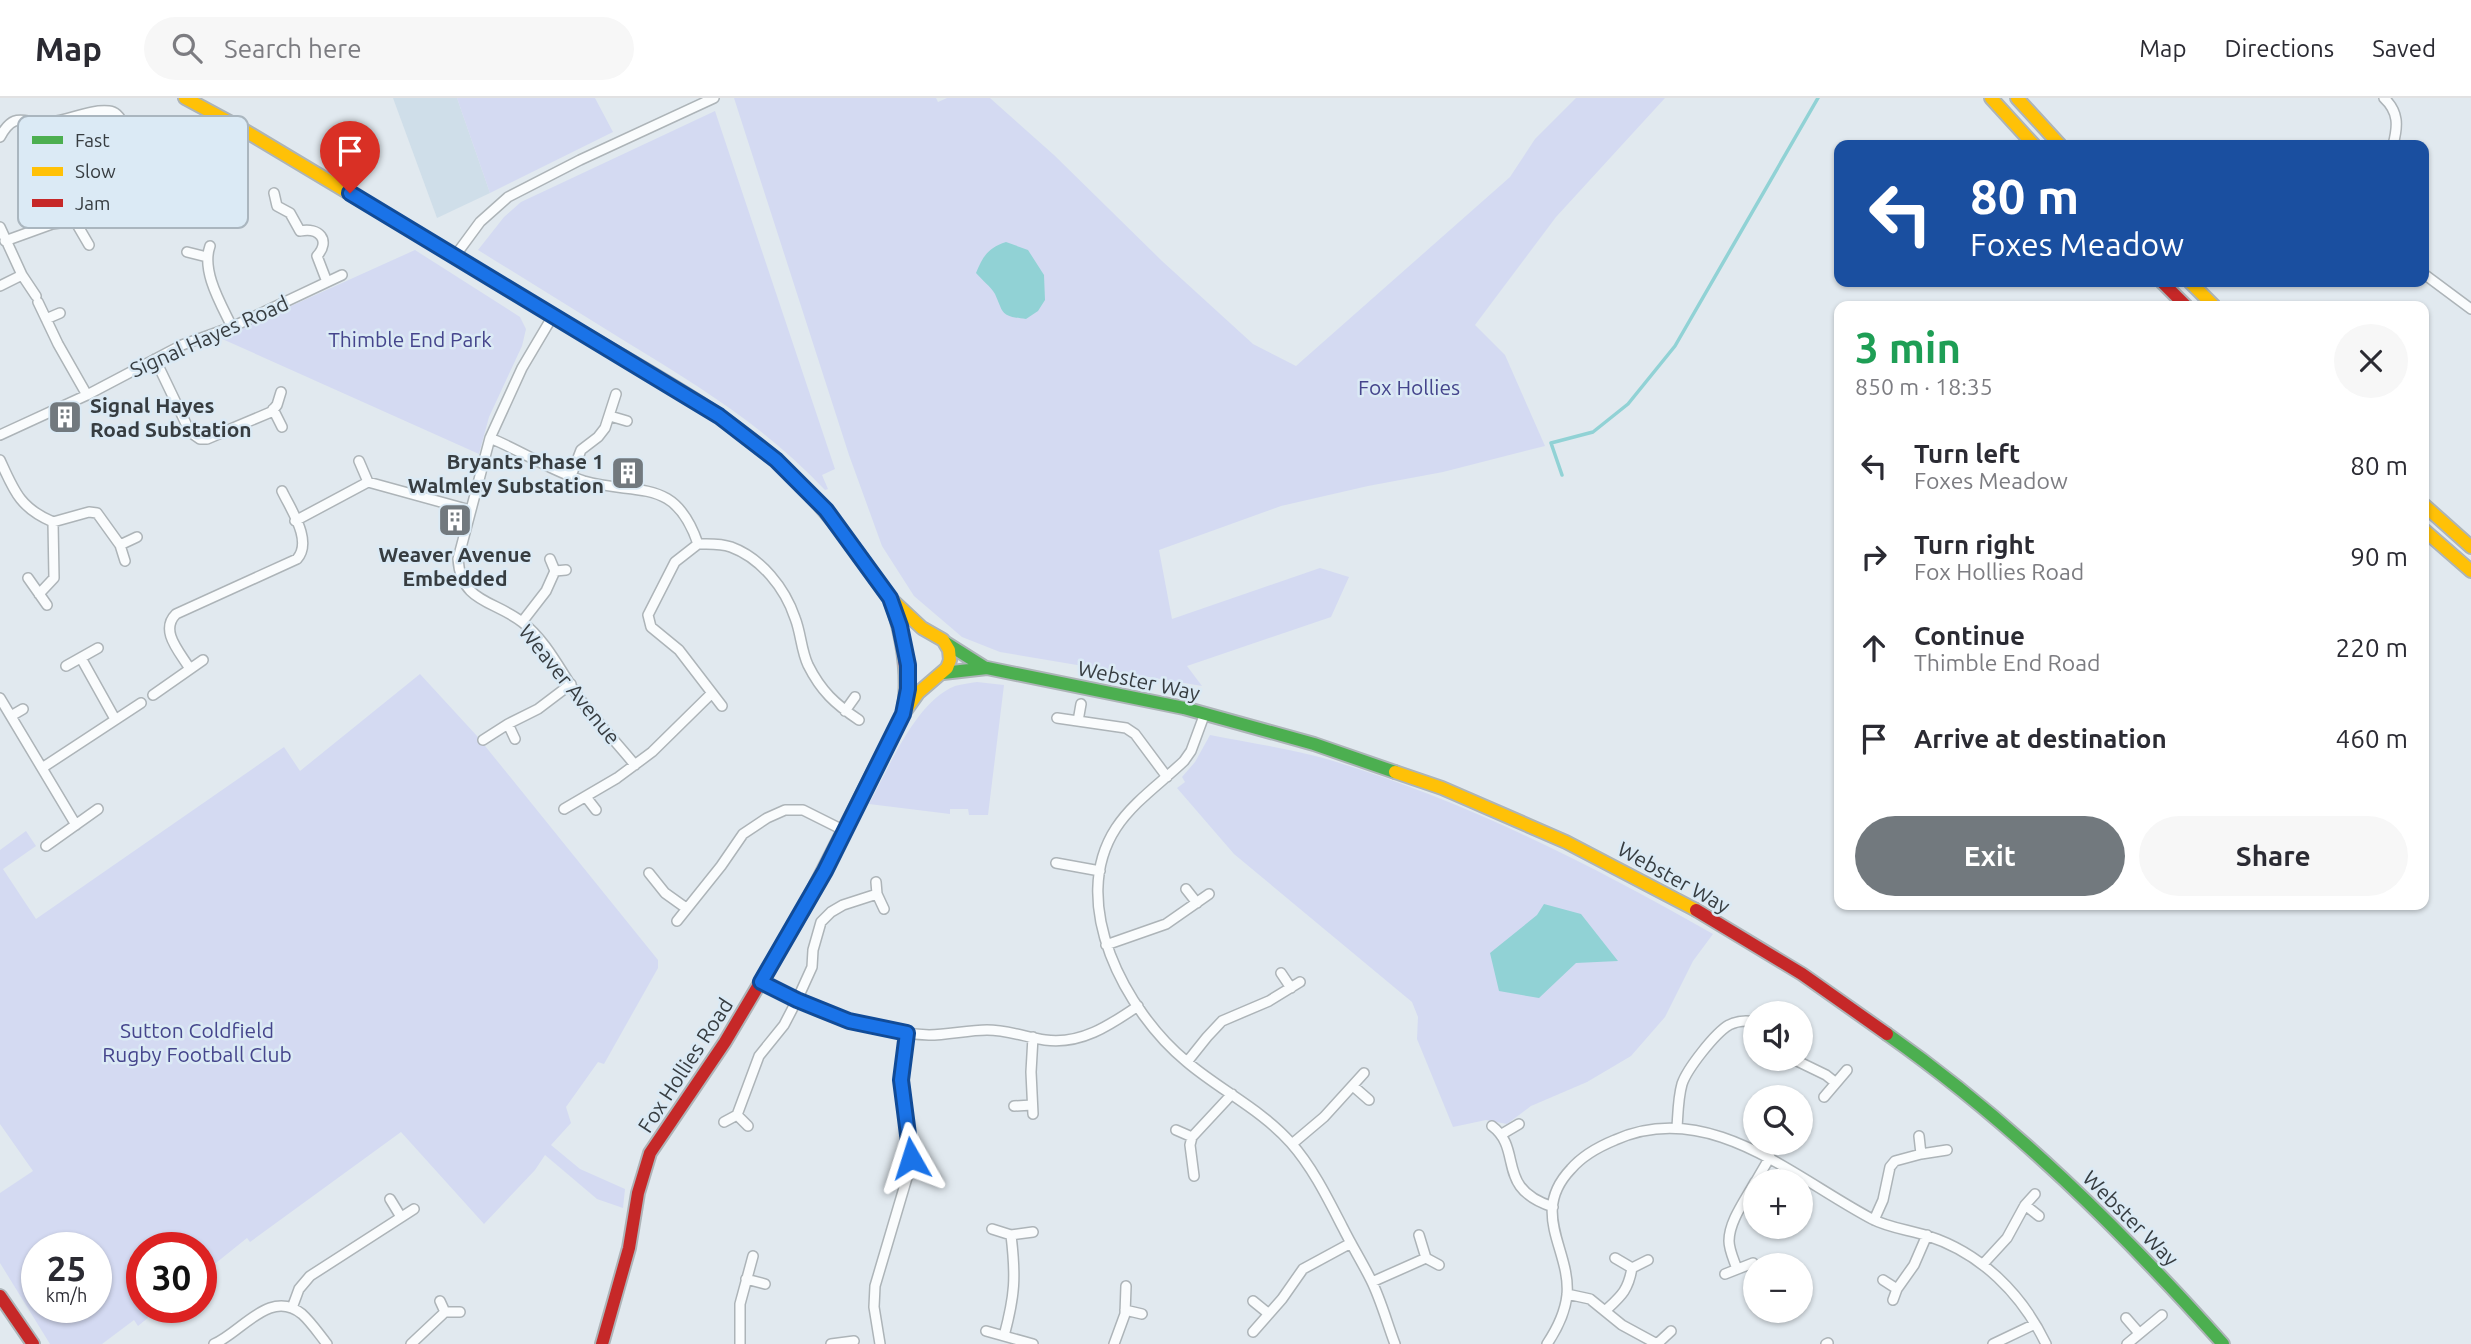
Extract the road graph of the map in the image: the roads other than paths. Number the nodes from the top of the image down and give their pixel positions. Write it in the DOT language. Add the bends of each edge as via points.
graph roads {
  1 [pos="185,98"];
  2 [pos="714,98"];
  3 [pos="1992,98"];
  4 [pos="2017,98"];
  5 [pos="2384,98"];
  6 [pos="71,116"];
  7 [pos="118,116"];
  8 [pos="218,116"];
  9 [pos="3,123"];
  10 [pos="248,133"];
  11 [pos="0,137"];
  12 [pos="2030,140"];
  13 [pos="2055,140"];
  14 [pos="2394,140"];
  15 [pos="274,193"];
  16 [pos="0,227"];
  17 [pos="41,228"];
  18 [pos="79,228"];
  19 [pos="5,241"];
  20 [pos="89,245"];
  21 [pos="210,246"];
  22 [pos="187,252"];
  23 [pos="455,256"];
  24 [pos="206,257"];
  25 [pos="22,275"];
  26 [pos="342,275"];
  27 [pos="2429,278"];
  28 [pos="327,282"];
  29 [pos="0,286"];
  30 [pos="2167,287"];
  31 [pos="2195,287"];
  32 [pos="2181,301"];
  33 [pos="2209,301"];
  34 [pos="2471,309"];
  35 [pos="60,313"];
  36 [pos="554,314"];
  37 [pos="46,319"];
  38 [pos="232,327"];
  39 [pos="155,359"];
  40 [pos="281,392"];
  41 [pos="616,394"];
  42 [pos="87,395"];
  43 [pos="273,409"];
  44 [pos="610,416"];
  45 [pos="627,421"];
  46 [pos="282,427"];
  47 [pos="0,435"];
  48 [pos="490,438"];
  49 [pos="0,460"];
  50 [pos="359,461"];
  51 [pos="571,476"];
  52 [pos="368,482"];
  53 [pos="282,491"];
  54 [pos="2429,509"];
  55 [pos="470,510"];
  56 [pos="295,521"];
  57 [pos="53,522"];
  58 [pos="2429,534"];
  59 [pos="137,537"];
  60 [pos="698,544"];
  61 [pos="120,545"];
  62 [pos="2471,547"];
  63 [pos="550,559"];
  64 [pos="125,562"];
  65 [pos="566,570"];
  66 [pos="555,571"];
  67 [pos="2471,571"];
  68 [pos="27,578"];
  69 [pos="39,594"];
  70 [pos="890,598"];
  71 [pos="47,605"];
  72 [pos="522,622"];
  73 [pos="938,638"];
  74 [pos="98,648"];
  75 [pos="81,658"];
  76 [pos="204,660"];
  77 [pos="907,660"];
  78 [pos="66,666"];
  79 [pos="984,667"];
  80 [pos="190,668"];
  81 [pos="940,675"];
  82 [pos="571,684"];
  83 [pos="712,693"];
  84 [pos="153,695"];
  85 [pos="855,697"];
  86 [pos="0,698"];
  87 [pos="141,703"];
  88 [pos="1080,704"];
  89 [pos="722,706"];
  90 [pos="23,709"];
  91 [pos="845,711"];
  92 [pos="1205,713"];
  93 [pos="903,714"];
  94 [pos="11,716"];
  95 [pos="1057,718"];
  96 [pos="115,719"];
  97 [pos="859,720"];
  98 [pos="1078,721"];
  99 [pos="508,724"];
  100 [pos="515,739"];
  101 [pos="483,740"];
  102 [pos="635,765"];
  103 [pos="42,768"];
  104 [pos="1167,777"];
  105 [pos="586,797"];
  106 [pos="98,809"];
  107 [pos="564,810"];
  108 [pos="596,810"];
  109 [pos="76,825"];
  110 [pos="845,831"];
  111 [pos="46,846"];
  112 [pos="1056,863"];
  113 [pos="1100,871"];
  114 [pos="649,873"];
  115 [pos="876,882"];
  116 [pos="1186,889"];
  117 [pos="877,894"];
  118 [pos="1209,894"];
  119 [pos="1197,903"];
  120 [pos="686,908"];
  121 [pos="884,909"];
  122 [pos="677,921"];
  123 [pos="1106,944"];
  124 [pos="1281,973"];
  125 [pos="761,982"];
  126 [pos="1300,982"];
  127 [pos="1291,988"];
  128 [pos="797,1000"];
  129 [pos="1138,1006"];
  130 [pos="1743,1021"];
  131 [pos="907,1033"];
  132 [pos="1033,1037"];
  133 [pos="1187,1062"];
  134 [pos="1813,1069"];
  135 [pos="1847,1070"];
  136 [pos="1364,1073"];
  137 [pos="1836,1083"];
  138 [pos="1353,1086"];
  139 [pos="1232,1094"];
  140 [pos="1824,1097"];
  141 [pos="1369,1100"];
  142 [pos="1014,1106"];
  143 [pos="737,1115"];
  144 [pos="724,1122"];
  145 [pos="1519,1124"];
  146 [pos="748,1126"];
  147 [pos="1492,1126"];
  148 [pos="1677,1128"];
  149 [pos="1176,1130"];
  150 [pos="1502,1134"];
  151 [pos="1919,1136"];
  152 [pos="1192,1137"];
  153 [pos="1292,1144"];
  154 [pos="1947,1150"];
  155 [pos="1921,1154"];
  156 [pos="1770,1157"];
  157 [pos="1763,1169"];
  158 [pos="1194,1177"];
  159 [pos="2035,1194"];
  160 [pos="390,1199"];
  161 [pos="1743,1205"];
  162 [pos="2025,1206"];
  163 [pos="1553,1207"];
  164 [pos="414,1209"];
  165 [pos="2039,1216"];
  166 [pos="401,1217"];
  167 [pos="1874,1220"];
  168 [pos="992,1229"];
  169 [pos="1032,1232"];
  170 [pos="1011,1235"];
  171 [pos="1927,1235"];
  172 [pos="1419,1236"];
  173 [pos="1351,1243"];
  174 [pos="753,1256"];
  175 [pos="1426,1258"];
  176 [pos="1615,1258"];
  177 [pos="1648,1260"];
  178 [pos="1984,1263"];
  179 [pos="1439,1265"];
  180 [pos="1743,1267"];
  181 [pos="1632,1268"];
  182 [pos="1737,1269"];
  183 [pos="1725,1274"];
  184 [pos="746,1279"];
  185 [pos="1883,1280"];
  186 [pos="1372,1282"];
  187 [pos="765,1284"];
  188 [pos="1126,1286"];
  189 [pos="1897,1289"];
  190 [pos="1567,1294"];
  191 [pos="0,1296"];
  192 [pos="1893,1300"];
  193 [pos="440,1301"];
  194 [pos="1253,1301"];
  195 [pos="292,1308"];
  196 [pos="1125,1310"];
  197 [pos="1605,1311"];
  198 [pos="445,1312"];
  199 [pos="460,1312"];
  200 [pos="1142,1314"];
  201 [pos="1269,1314"];
  202 [pos="2162,1315"];
  203 [pos="2126,1318"];
  204 [pos="2035,1324"];
  205 [pos="986,1331"];
  206 [pos="1671,1331"];
  207 [pos="1253,1332"];
  208 [pos="2139,1334"];
  209 [pos="1004,1336"];
  210 [pos="849,1342"];
  211 [pos="33,1344"];
  212 [pos="214,1344"];
  213 [pos="327,1344"];
  214 [pos="411,1344"];
  215 [pos="603,1344"];
  216 [pos="740,1344"];
  217 [pos="831,1344"];
  218 [pos="880,1344"];
  219 [pos="1033,1344"];
  220 [pos="1114,1344"];
  221 [pos="1395,1344"];
  222 [pos="1547,1344"];
  223 [pos="1657,1344"];
  224 [pos="1993,1344"];
  225 [pos="2046,1344"];
  226 [pos="2127,1344"];
  227 [pos="2222,1344"];
  1 -- 8 [label="main road"];
  2 -- 23 [label="street" via="508,197 480,222"];
  3 -- 12 [label="main road"];
  4 -- 13 [label="main road"];
  5 -- 14 [label="street" via="2397,118"];
  6 -- 7 [label="street" via="107,111"];
  9 -- 11 [label="street"];
  10 -- 23 [label="main road"];
  15 -- 28 [label="street" via="277,206 290,213 300,231 311,229 323,237 317,256"];
  16 -- 19 [label="street"];
  17 -- 19 [label="street"];
  18 -- 20 [label="street"];
  19 -- 25 [label="street"];
  21 -- 24 [label="street"];
  22 -- 24 [label="street"];
  23 -- 36 [label="main road"];
  24 -- 38 [label="street"];
  25 -- 29 [label="street"];
  25 -- 37 [label="street"];
  26 -- 28 [label="street, Signal Hayes Road"];
  27 -- 34 [label="street"];
  28 -- 38 [label="street, Signal Hayes Road"];
  30 -- 32 [label="main road"];
  31 -- 33 [label="main road"];
  35 -- 37 [label="street"];
  36 -- 48 [label="street, Weaver Avenue" via="522,368"];
  36 -- 70 [label="main road" via="719,416 776,460 826,510"];
  37 -- 42 [label="street"];
  38 -- 39 [label="street, Signal Hayes Road"];
  39 -- 42 [label="street, Signal Hayes Road"];
  39 -- 43 [label="street" via="190,432 200,439"];
  40 -- 43 [label="street"];
  41 -- 44 [label="street"];
  42 -- 47 [label="street, Signal Hayes Road"];
  43 -- 46 [label="street"];
  44 -- 45 [label="street"];
  44 -- 51 [label="street" via="598,437 580,450"];
  48 -- 51 [label="street"];
  48 -- 55 [label="street, Weaver Avenue"];
  49 -- 57 [label="street" via="22,502"];
  50 -- 52 [label="street"];
  51 -- 60 [label="street" via="638,488 668,499 683,512"];
  52 -- 55 [label="street"];
  52 -- 56 [label="street"];
  53 -- 56 [label="street"];
  54 -- 62 [label="main road"];
  55 -- 72 [label="street, Weaver Avenue" via="458,559 461,580 479,599"];
  56 -- 80 [label="street" via="304,543 296,559 172,618 171,639"];
  57 -- 61 [label="street" via="93,512"];
  57 -- 69 [label="street" via="54,578"];
  58 -- 67 [label="main road"];
  59 -- 61 [label="street"];
  60 -- 83 [label="street" via="675,562 648,615 651,627 679,650"];
  60 -- 91 [label="street" via="734,548 778,584 796,619 808,665 829,698"];
  61 -- 64 [label="street"];
  63 -- 66 [label="street"];
  65 -- 66 [label="street"];
  66 -- 72 [label="street"];
  68 -- 69 [label="street"];
  69 -- 71 [label="street"];
  70 -- 73 [label="main road, Webster Way"];
  70 -- 77 [label="main road"];
  72 -- 82 [label="street, Weaver Avenue"];
  73 -- 77 [label="main road" via="915,640"];
  73 -- 79 [label="main road, Webster Way"];
  73 -- 81 [label="main road" via="949,650 950,660"];
  74 -- 75 [label="street"];
  75 -- 78 [label="street"];
  75 -- 96 [label="street"];
  76 -- 80 [label="street"];
  77 -- 81 [label="main road" via="919,677"];
  77 -- 93 [label="main road, Fox Hollies Road"];
  79 -- 81 [label="main road, Webster Way"];
  79 -- 92 [label="main road, Webster Way"];
  80 -- 84 [label="street"];
  81 -- 93 [label="main road, Fox Hollies Road" via="918,693"];
  82 -- 99 [label="street"];
  82 -- 102 [label="street, Weaver Avenue"];
  83 -- 89 [label="street"];
  83 -- 102 [label="street"];
  85 -- 91 [label="street"];
  86 -- 94 [label="street"];
  87 -- 96 [label="street"];
  88 -- 98 [label="street"];
  90 -- 94 [label="street"];
  91 -- 97 [label="street"];
  92 -- 104 [label="street" via="1191,751"];
  92 -- 227 [label="main road, Webster Way" via="1374,764 1489,808 1609,863 1756,945 1882,1030 2004,1126 2117,1229"];
  93 -- 110 [label="main road, Fox Hollies Road"];
  94 -- 103 [label="street"];
  95 -- 98 [label="street"];
  96 -- 103 [label="street"];
  98 -- 104 [label="street" via="1126,728"];
  99 -- 100 [label="street"];
  99 -- 101 [label="street"];
  102 -- 105 [label="street"];
  103 -- 109 [label="street"];
  104 -- 113 [label="street" via="1115,829"];
  105 -- 107 [label="street"];
  105 -- 108 [label="street"];
  106 -- 109 [label="street"];
  109 -- 111 [label="street"];
  110 -- 120 [label="street" via="803,810 785,810 767,818 743,834"];
  110 -- 125 [label="main road, Fox Hollies Road"];
  112 -- 113 [label="street"];
  113 -- 123 [label="street" via="1098,898"];
  114 -- 120 [label="street" via="665,893"];
  115 -- 117 [label="street"];
  116 -- 119 [label="street"];
  117 -- 121 [label="street"];
  117 -- 128 [label="street" via="843,905 821,922 812,967"];
  118 -- 119 [label="street"];
  119 -- 123 [label="street" via="1166,924"];
  120 -- 122 [label="street"];
  123 -- 129 [label="street"];
  124 -- 127 [label="street"];
  125 -- 128 [label="street"];
  125 -- 215 [label="main road, Fox Hollies Road" via="650,1153"];
  126 -- 127 [label="street"];
  127 -- 133 [label="street" via="1222,1021"];
  128 -- 131 [label="street" via="849,1021"];
  128 -- 143 [label="street" via="784,1025 758,1056"];
  129 -- 132 [label="street" via="1076,1039"];
  129 -- 133 [label="street"];
  130 -- 148 [label="street" via="1721,1031 1693,1064 1679,1097"];
  131 -- 132 [label="street" via="985,1030"];
  131 -- 218 [label="street" via="901,1080 909,1171 875,1286"];
  132 -- 142 [label="street" via="1032,1110"];
  133 -- 139 [label="street"];
  134 -- 137 [label="street"];
  135 -- 137 [label="street"];
  136 -- 138 [label="street"];
  137 -- 140 [label="street"];
  138 -- 141 [label="street"];
  138 -- 153 [label="street"];
  139 -- 152 [label="street"];
  139 -- 153 [label="street"];
  143 -- 144 [label="street"];
  143 -- 146 [label="street"];
  145 -- 150 [label="street"];
  147 -- 150 [label="street"];
  148 -- 156 [label="street" via="1719,1136"];
  148 -- 163 [label="street" via="1629,1133 1583,1157 1559,1187"];
  149 -- 152 [label="street"];
  150 -- 163 [label="street" via="1518,1185 1536,1202"];
  151 -- 155 [label="street"];
  152 -- 158 [label="street"];
  153 -- 173 [label="street"];
  154 -- 155 [label="street"];
  155 -- 167 [label="street" via="1895,1161 1890,1167"];
  156 -- 157 [label="street"];
  156 -- 167 [label="street"];
  159 -- 162 [label="street"];
  160 -- 166 [label="street"];
  161 -- 182 [label="street" via="1730,1235"];
  162 -- 165 [label="street"];
  162 -- 178 [label="street" via="2007,1238"];
  163 -- 190 [label="street" via="1552,1223"];
  164 -- 166 [label="street"];
  166 -- 195 [label="street" via="305,1280"];
  167 -- 171 [label="street"];
  168 -- 170 [label="street"];
  169 -- 170 [label="street"];
  170 -- 209 [label="street" via="1013,1303"];
  171 -- 178 [label="street"];
  171 -- 189 [label="street"];
  172 -- 175 [label="street"];
  173 -- 186 [label="street"];
  173 -- 201 [label="street" via="1303,1269"];
  174 -- 184 [label="street"];
  175 -- 179 [label="street"];
  175 -- 186 [label="street"];
  176 -- 181 [label="street"];
  177 -- 181 [label="street"];
  178 -- 204 [label="street" via="2024,1305"];
  180 -- 182 [label="street"];
  181 -- 197 [label="street" via="1629,1285"];
  182 -- 183 [label="street"];
  184 -- 187 [label="street"];
  184 -- 216 [label="street" via="740,1304"];
  185 -- 189 [label="street"];
  186 -- 221 [label="street"];
  188 -- 196 [label="street"];
  189 -- 192 [label="street"];
  190 -- 197 [label="street" via="1590,1299"];
  190 -- 222 [label="street" via="1563,1316"];
  191 -- 211 [label="main road"];
  193 -- 198 [label="street"];
  194 -- 201 [label="street"];
  195 -- 212 [label="street" via="266,1308"];
  195 -- 213 [label="street"];
  196 -- 200 [label="street"];
  196 -- 220 [label="street"];
  197 -- 223 [label="street"];
  198 -- 199 [label="street"];
  198 -- 214 [label="street"];
  201 -- 207 [label="street"];
  202 -- 208 [label="street"];
  203 -- 208 [label="street"];
  204 -- 224 [label="street"];
  204 -- 225 [label="street"];
  205 -- 209 [label="street"];
  206 -- 223 [label="street"];
  208 -- 226 [label="street"];
  209 -- 219 [label="street"];
  210 -- 217 [label="street"];
}
